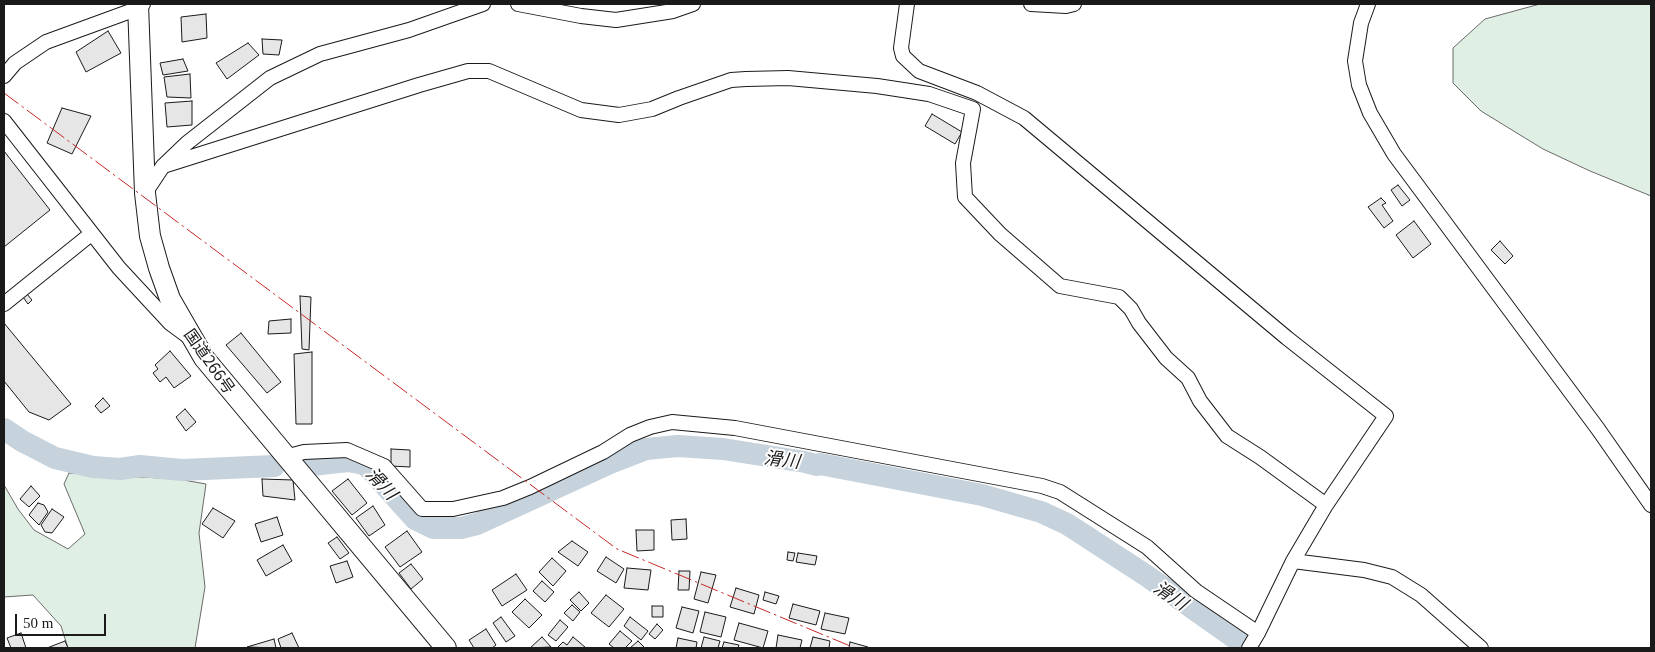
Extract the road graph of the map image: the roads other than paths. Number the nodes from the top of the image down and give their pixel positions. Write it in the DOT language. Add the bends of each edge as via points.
graph roads {
  1 [pos="483,4"];
  2 [pos="518,4"];
  3 [pos="693,4"];
  4 [pos="907,4"];
  5 [pos="1031,4"];
  6 [pos="1074,4"];
  7 [pos="1368,4"];
  8 [pos="140,5"];
  9 [pos="4,76"];
  10 [pos="4,120"];
  11 [pos="163,166"];
  12 [pos="145,193"];
  13 [pos="91,234"];
  14 [pos="4,304"];
  15 [pos="193,341"];
  16 [pos="285,457"];
  17 [pos="1326,505"];
  18 [pos="1651,505"];
  19 [pos="1293,561"];
  20 [pos="1258,633"];
  21 [pos="446,648"];
  22 [pos="1249,648"];
  23 [pos="1481,648"];
  1 -- 11 [label="street" via="409,30 320,54 270,78 223,113"];
  2 -- 3 [label="street" via="616,20"];
  4 -- 17 [label="street" via="901,48 903,56 919,70 978,93 1024,118 1287,338 1386,416"];
  5 -- 6 [label="street"];
  7 -- 18 [label="street" via="1361,23 1355,61 1359,85 1370,113 1394,154 1598,428"];
  8 -- 9 [label="street" via="46,42 15,63"];
  8 -- 12 [label="highway, 国道266号"];
  10 -- 13 [label="street"];
  11 -- 12 [label="street"];
  11 -- 17 [label="street" via="468,71 489,71 581,110 619,115 652,109 731,80 788,78 929,94 973,109 964,163 964,197 1060,286 1119,297 1166,358 1188,378 1200,401 1227,436"];
  12 -- 15 [label="highway, 国道266号" via="158,268 170,299"];
  13 -- 14 [label="street"];
  13 -- 15 [label="street" via="170,323"];
  15 -- 16 [label="highway, 国道266号"];
  16 -- 20 [label="street" via="304,452 347,450 384,466 422,509 453,509 503,498 530,487 650,427 672,422 735,428 1060,492 1147,546 1196,590"];
  16 -- 21 [label="highway, 国道266号"];
  17 -- 19 [label="street"];
  19 -- 20 [label="street"];
  19 -- 23 [label="street" via="1392,577 1421,596"];
  20 -- 22 [label="street"];
}
